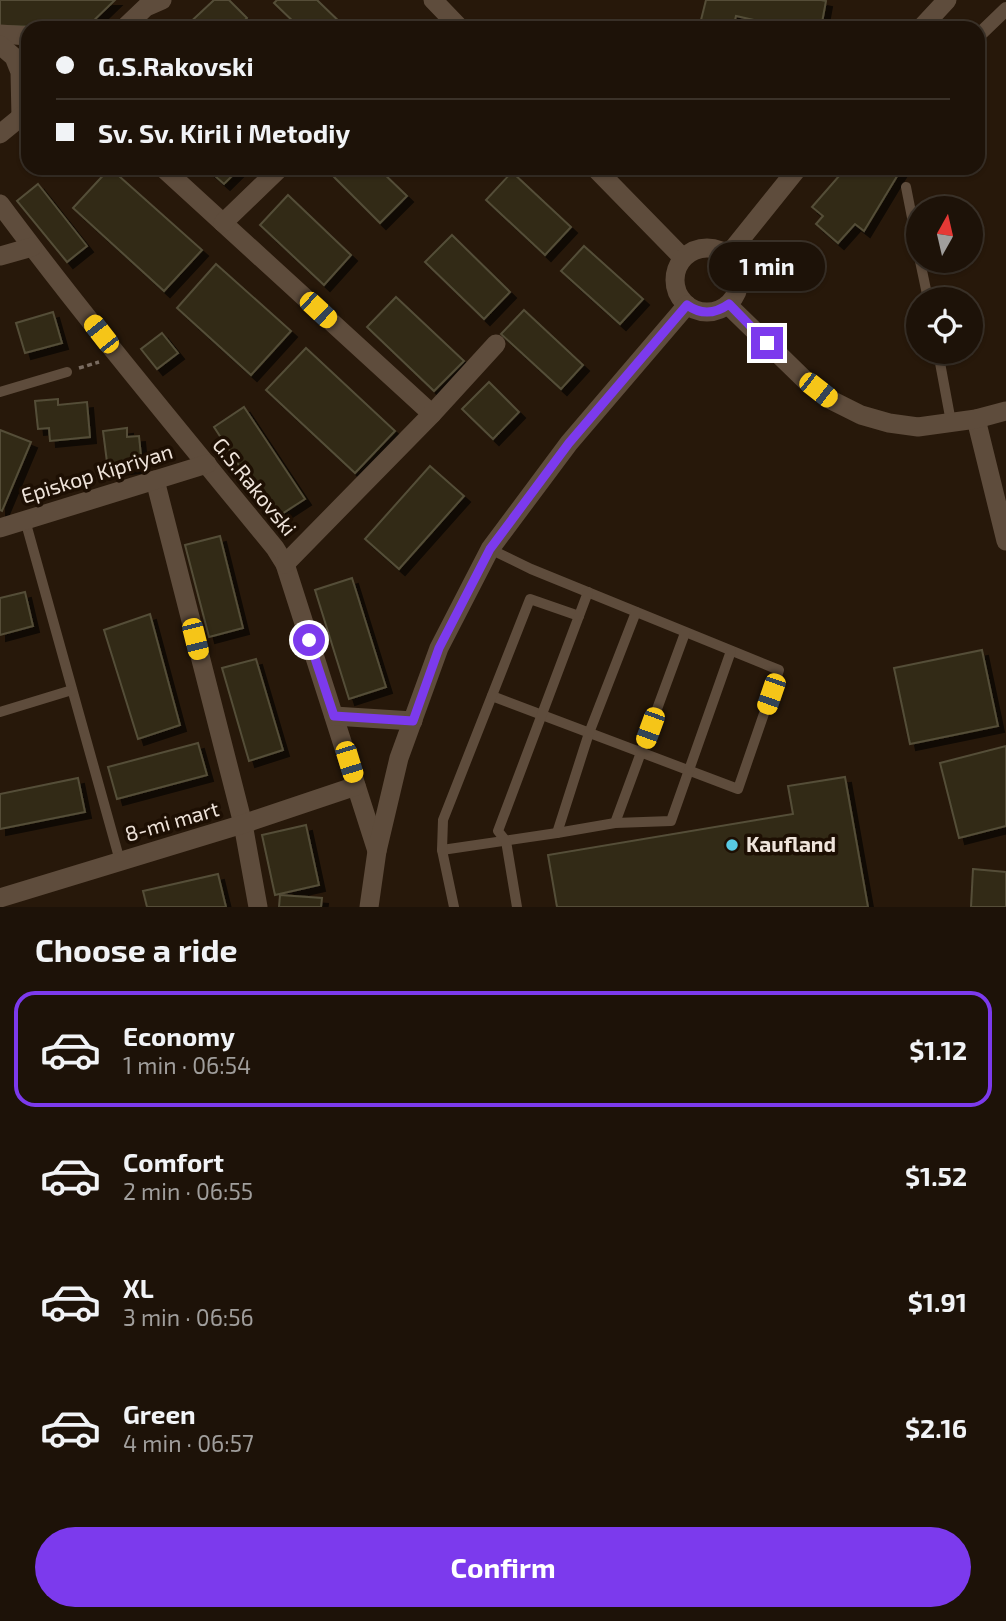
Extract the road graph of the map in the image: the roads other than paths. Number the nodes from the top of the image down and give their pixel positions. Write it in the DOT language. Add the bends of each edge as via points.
graph roads {
  1 [pos="433,0"];
  2 [pos="947,0"];
  3 [pos="152,2"];
  4 [pos="1006,9"];
  5 [pos="132,21"];
  6 [pos="453,21"];
  7 [pos="928,21"];
  8 [pos="985,29"];
  9 [pos="0,34"];
  10 [pos="21,36"];
  11 [pos="0,45"];
  12 [pos="21,83"];
  13 [pos="21,117"];
  14 [pos="0,134"];
  15 [pos="171,175"];
  16 [pos="273,175"];
  17 [pos="602,175"];
  18 [pos="793,175"];
  19 [pos="906,187"];
  20 [pos="908,196"];
  21 [pos="0,204"];
  22 [pos="223,223"];
  23 [pos="32,247"];
  24 [pos="728,255"];
  25 [pos="0,256"];
  26 [pos="683,258"];
  27 [pos="729,304"];
  28 [pos="687,305"];
  29 [pos="496,344"];
  30 [pos="940,364"];
  31 [pos="67,372"];
  32 [pos="0,393"];
  33 [pos="1006,411"];
  34 [pos="432,414"];
  35 [pos="976,419"];
  36 [pos="951,422"];
  37 [pos="207,464"];
  38 [pos="155,480"];
  39 [pos="25,520"];
  40 [pos="0,528"];
  41 [pos="1006,541"];
  42 [pos="490,549"];
  43 [pos="285,565"];
  44 [pos="588,592"];
  45 [pos="636,612"];
  46 [pos="579,616"];
  47 [pos="685,633"];
  48 [pos="731,651"];
  49 [pos="72,691"];
  50 [pos="492,696"];
  51 [pos="0,712"];
  52 [pos="542,713"];
  53 [pos="334,716"];
  54 [pos="413,721"];
  55 [pos="589,733"];
  56 [pos="641,752"];
  57 [pos="688,770"];
  58 [pos="356,786"];
  59 [pos="615,823"];
  60 [pos="243,824"];
  61 [pos="557,833"];
  62 [pos="506,841"];
  63 [pos="442,850"];
  64 [pos="377,851"];
  65 [pos="120,861"];
  66 [pos="0,898"];
  67 [pos="258,907"];
  68 [pos="369,907"];
  69 [pos="454,907"];
  70 [pos="517,907"];
  1 -- 6 [label="street"];
  2 -- 7 [label="street"];
  3 -- 5 [label="street"];
  4 -- 8 [label="street"];
  9 -- 10 [label="street"];
  11 -- 12 [label="street" via="14,57"];
  13 -- 14 [label="street"];
  15 -- 22 [label="street"];
  16 -- 22 [label="street"];
  17 -- 26 [label="street"];
  18 -- 24 [label="street"];
  19 -- 20 [label="lane"];
  21 -- 23 [label="street, G.S.Rakovski"];
  22 -- 34 [label="street"];
  23 -- 25 [label="street"];
  23 -- 37 [label="street, G.S.Rakovski"];
  24 -- 26 [label="street" via="704,248"];
  24 -- 27 [label="street" via="740,279"];
  26 -- 28 [label="street" via="675,286"];
  27 -- 28 [label="street" via="705,313"];
  27 -- 36 [label="street" via="831,400 889,423 918,427"];
  28 -- 42 [label="street, G.S.Rakovski" via="569,443"];
  29 -- 34 [label="street"];
  30 -- 36 [label="lane"];
  31 -- 32 [label="lane"];
  33 -- 35 [label="street"];
  34 -- 43 [label="street"];
  35 -- 36 [label="street"];
  35 -- 41 [label="street"];
  37 -- 38 [label="street, Episkop Kipriyan"];
  37 -- 43 [label="street, G.S.Rakovski"];
  38 -- 39 [label="street, Episkop Kipriyan"];
  38 -- 60 [label="street"];
  39 -- 40 [label="street, Episkop Kipriyan"];
  39 -- 49 [label="lane"];
  42 -- 44 [label="lane"];
  42 -- 54 [label="street, G.S.Rakovski" via="439,648"];
  43 -- 53 [label="street, G.S.Rakovski"];
  44 -- 45 [label="lane"];
  44 -- 46 [label="lane"];
  45 -- 47 [label="lane"];
  45 -- 55 [label="lane"];
  46 -- 50 [label="lane" via="530,599"];
  46 -- 52 [label="lane"];
  47 -- 48 [label="lane"];
  47 -- 56 [label="lane"];
  48 -- 57 [label="lane"];
  48 -- 57 [label="lane" via="779,670 738,789"];
  49 -- 51 [label="lane"];
  49 -- 65 [label="lane"];
  50 -- 52 [label="lane"];
  50 -- 63 [label="lane" via="443,820"];
  52 -- 55 [label="lane"];
  52 -- 62 [label="lane" via="498,831"];
  53 -- 54 [label="street"];
  53 -- 58 [label="street, G.S.Rakovski"];
  54 -- 64 [label="street, G.S.Rakovski"];
  55 -- 56 [label="lane"];
  55 -- 61 [label="lane"];
  56 -- 57 [label="lane"];
  56 -- 59 [label="lane"];
  57 -- 59 [label="lane" via="671,821"];
  58 -- 60 [label="street, 8-mi mart"];
  58 -- 64 [label="street, G.S.Rakovski"];
  59 -- 61 [label="lane"];
  60 -- 65 [label="street, 8-mi mart"];
  60 -- 67 [label="street"];
  61 -- 62 [label="lane"];
  62 -- 63 [label="lane"];
  62 -- 70 [label="lane"];
  63 -- 69 [label="lane"];
  64 -- 68 [label="street, G.S.Rakovski"];
  65 -- 66 [label="street, 8-mi mart"];
}
